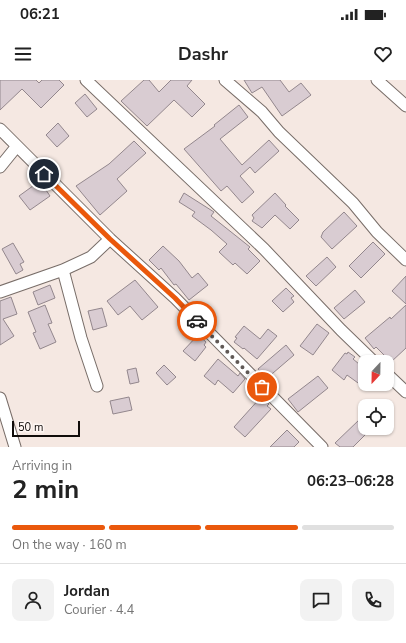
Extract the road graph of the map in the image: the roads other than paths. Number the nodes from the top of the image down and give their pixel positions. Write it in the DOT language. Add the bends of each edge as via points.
graph roads {
  1 [pos="86,80"];
  2 [pos="226,80"];
  3 [pos="377,80"];
  4 [pos="406,106"];
  5 [pos="0,129"];
  6 [pos="17,146"];
  7 [pos="0,167"];
  8 [pos="110,239"];
  9 [pos="406,260"];
  10 [pos="63,270"];
  11 [pos="0,292"];
  12 [pos="367,355"];
  13 [pos="394,381"];
  14 [pos="97,386"];
  15 [pos="406,392"];
  16 [pos="0,398"];
  17 [pos="15,447"];
  18 [pos="322,447"];
  1 -- 12 [label="street" via="264,249"];
  2 -- 9 [label="street" via="262,112"];
  3 -- 4 [label="street"];
  5 -- 6 [label="street"];
  6 -- 7 [label="street"];
  6 -- 8 [label="street"];
  8 -- 10 [label="street" via="90,257"];
  8 -- 18 [label="street" via="175,298"];
  10 -- 11 [label="street"];
  10 -- 14 [label="street"];
  13 -- 15 [label="street"];
  16 -- 17 [label="street"];
}
